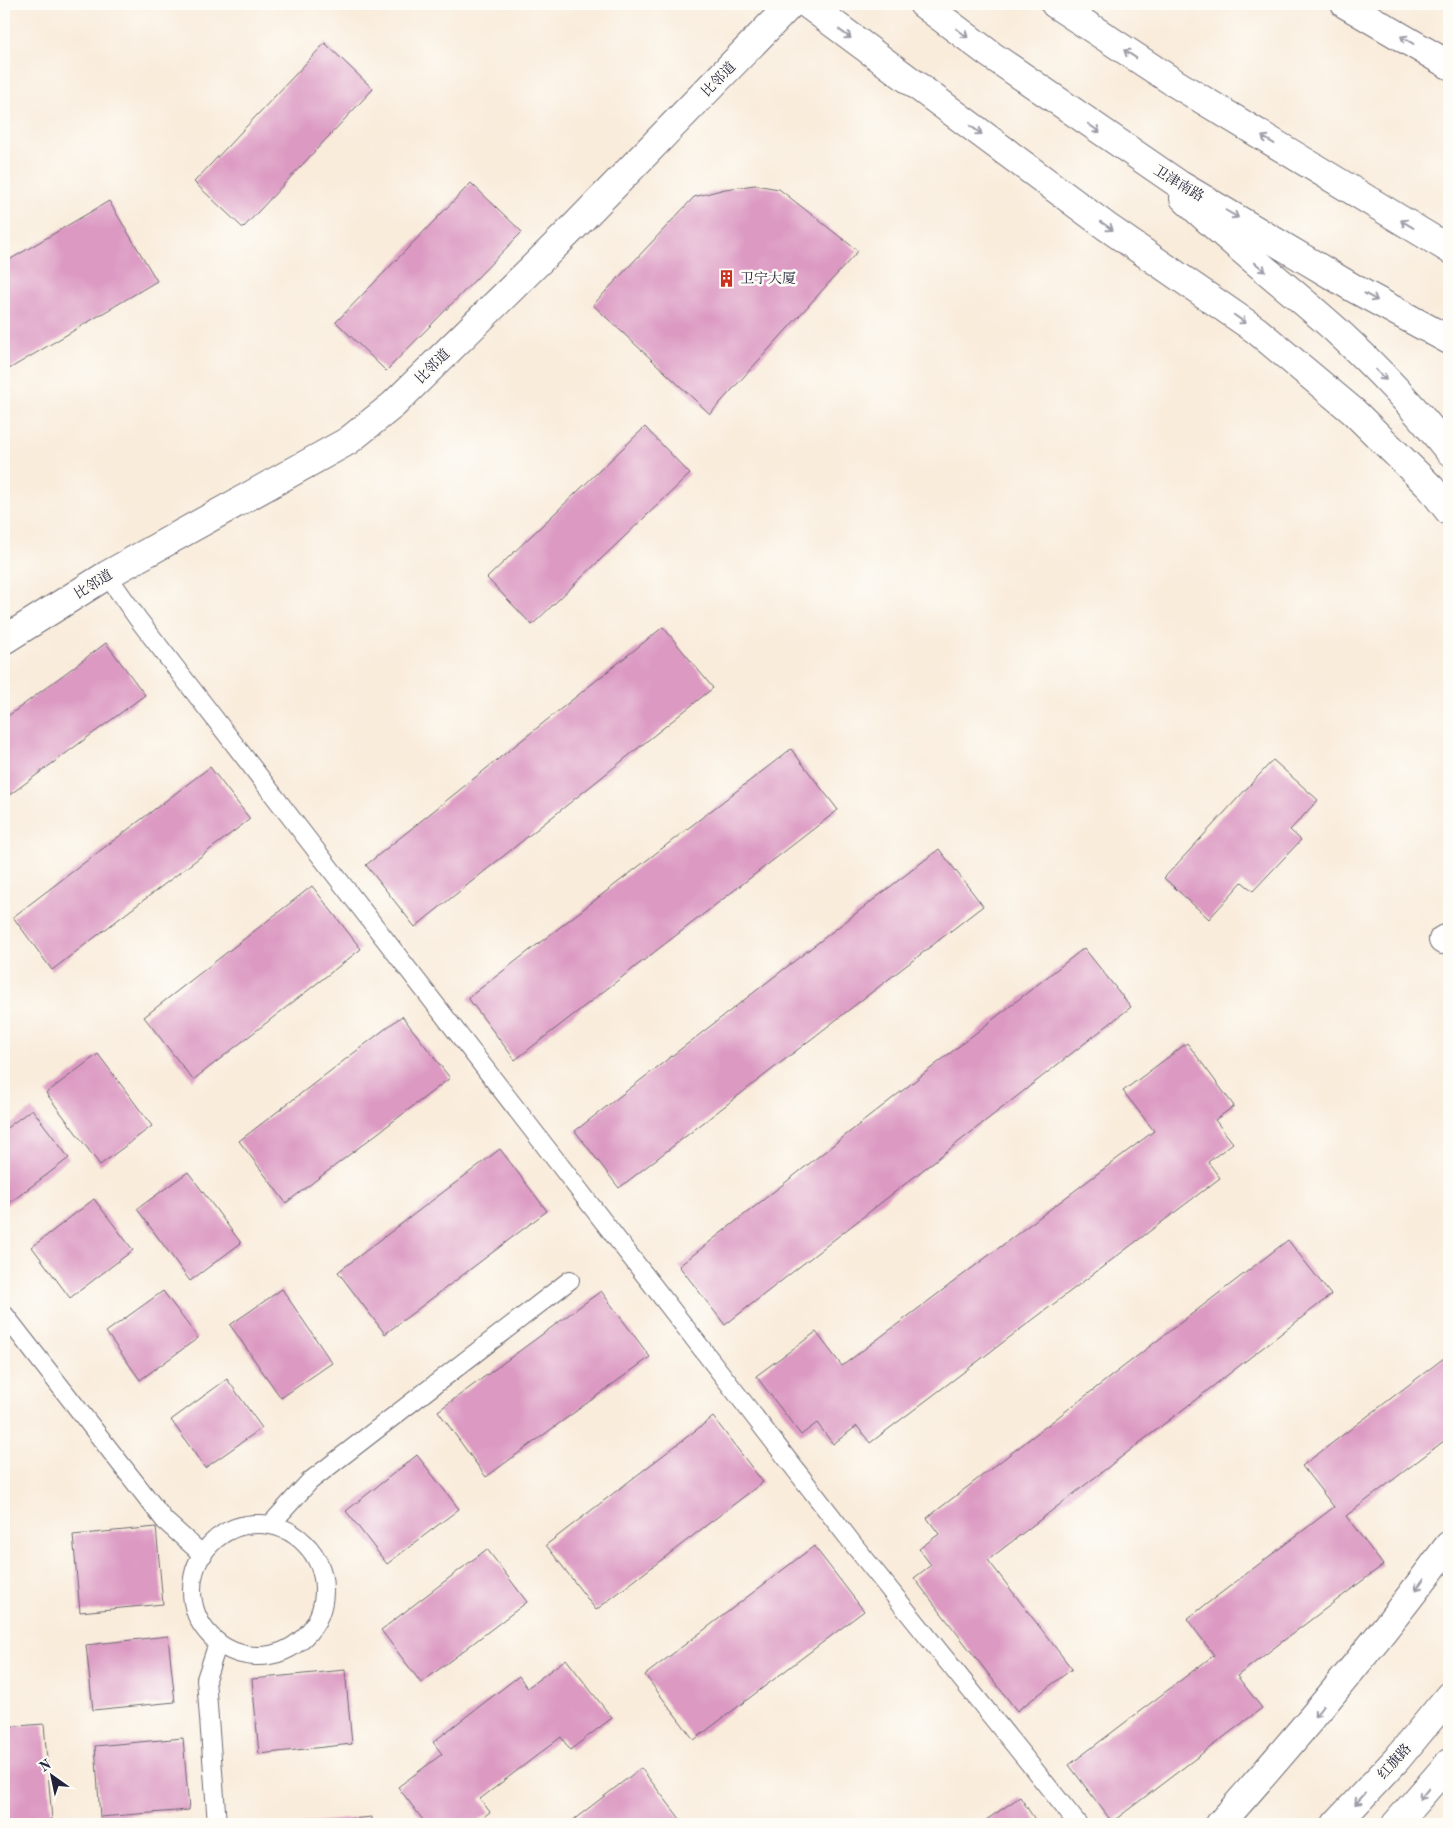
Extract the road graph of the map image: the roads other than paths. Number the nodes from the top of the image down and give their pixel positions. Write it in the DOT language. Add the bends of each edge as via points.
graph roads {
  1 [pos="791,4"];
  2 [pos="806,4"];
  3 [pos="923,4"];
  4 [pos="1055,4"];
  5 [pos="1345,4"];
  6 [pos="1449,65"];
  7 [pos="1147,163"];
  8 [pos="1449,248"];
  9 [pos="1449,340"];
  10 [pos="1449,451"];
  11 [pos="1440,493"];
  12 [pos="1449,512"];
  13 [pos="107,575"];
  14 [pos="4,640"];
  15 [pos="570,1280"];
  16 [pos="4,1314"];
  17 [pos="271,1524"];
  18 [pos="1449,1545"];
  19 [pos="203,1555"];
  20 [pos="218,1643"];
  21 [pos="1449,1696"];
  22 [pos="1449,1763"];
  23 [pos="217,1824"];
  24 [pos="1078,1824"];
  25 [pos="1220,1824"];
  26 [pos="1336,1824"];
  27 [pos="1396,1824"];
  1 -- 13 [label="main road, 比邻道" via="572,229 392,405 348,442"];
  2 -- 11 [label="main road, one-way" via="1107,227 1256,330 1354,412"];
  3 -- 7 [label="main road, 卫津南路, one-way"];
  8 -- 4 [label="main road, one-way" via="1175,83"];
  6 -- 5 [label="main road, one-way"];
  7 -- 9 [label="main road, 卫津南路, one-way" via="1355,288"];
  7 -- 10 [label="main road, one-way" via="1219,232 1337,331 1424,419"];
  11 -- 12 [label="main road"];
  13 -- 14 [label="main road, 比邻道"];
  13 -- 24 [label="lane" via="847,1536"];
  15 -- 17 [label="lane" via="310,1482"];
  16 -- 19 [label="lane" via="165,1521"];
  17 -- 19 [label="lane" via="249,1524 228,1530 210,1544"];
  17 -- 20 [label="lane" via="292,1532 309,1547 320,1566 324,1587 322,1608 313,1627 298,1642 280,1652 258,1656 237,1653"];
  18 -- 25 [label="main road, one-way" via="1308,1724"];
  19 -- 20 [label="lane" via="197,1563 192,1585 194,1607 203,1627"];
  20 -- 23 [label="lane" via="206,1679"];
  21 -- 26 [label="main road, 红旗路, one-way" via="1397,1759"];
  22 -- 27 [label="main road, one-way"];
}
